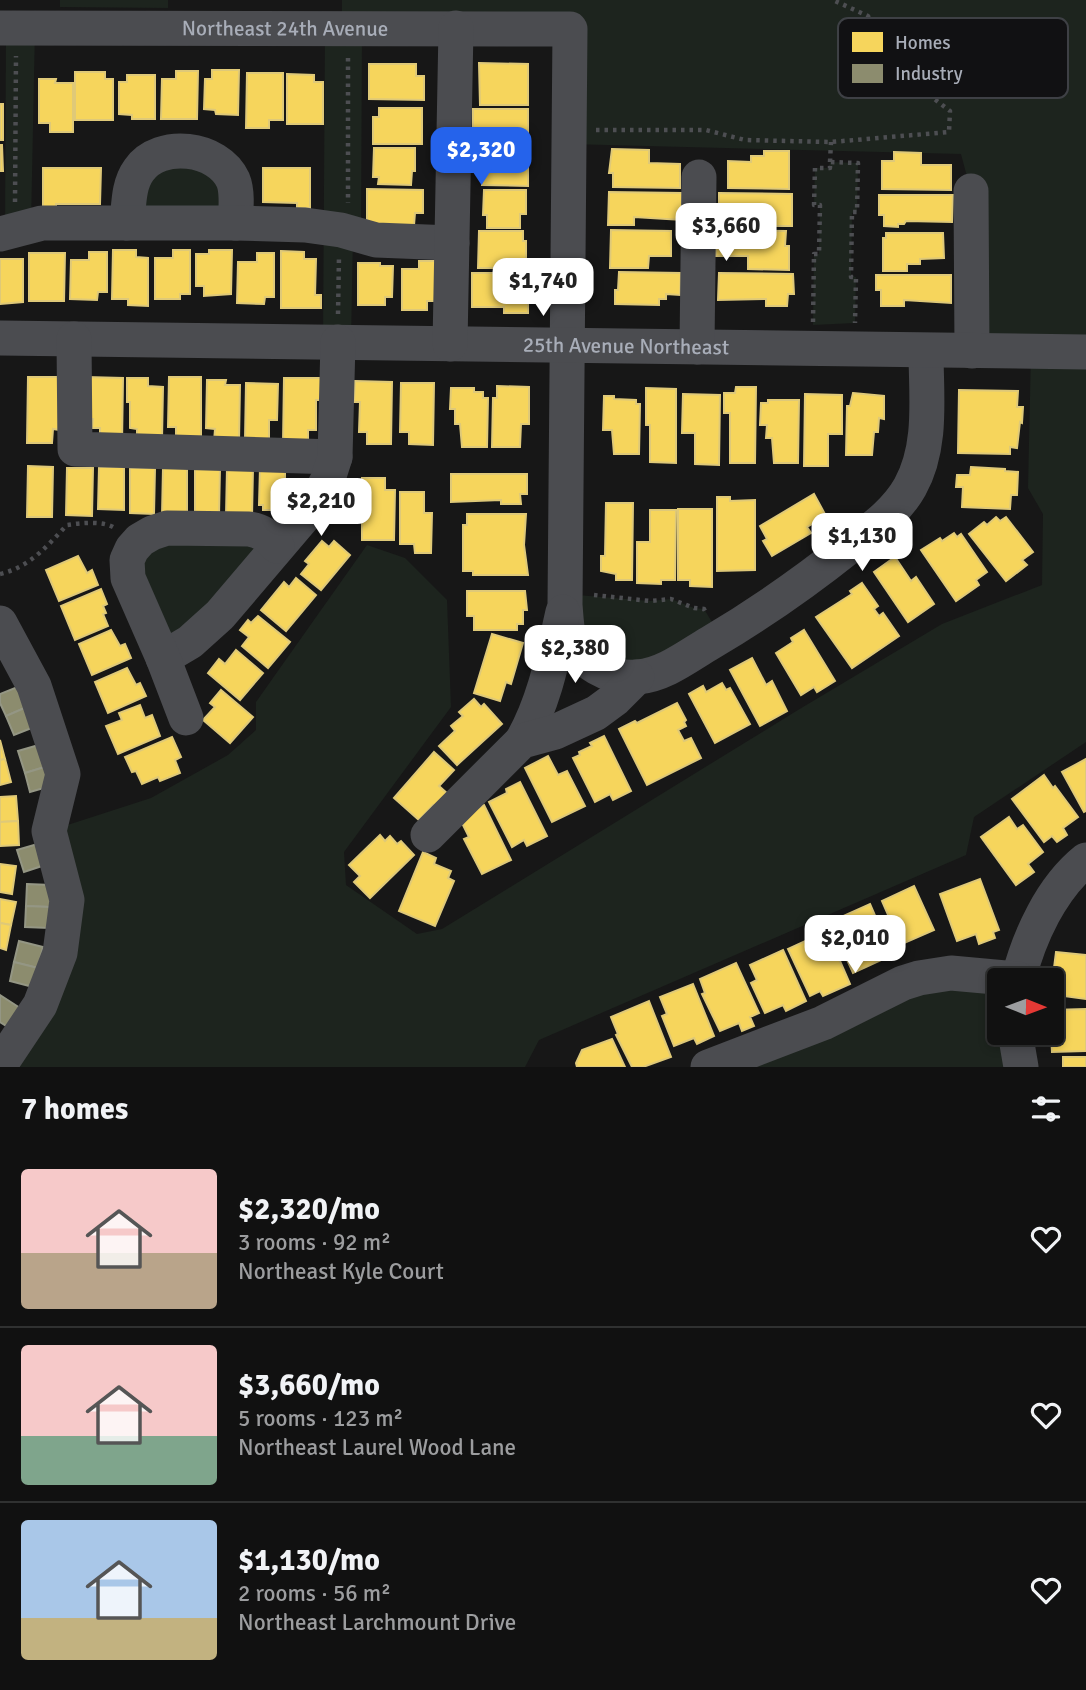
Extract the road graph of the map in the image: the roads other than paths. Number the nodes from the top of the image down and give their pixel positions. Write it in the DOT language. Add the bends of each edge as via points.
graph roads {
  1 [pos="342,15"];
  2 [pos="456,28"];
  3 [pos="8,40"];
  4 [pos="699,177"];
  5 [pos="971,191"];
  6 [pos="127,223"];
  7 [pos="235,223"];
  8 [pos="7,232"];
  9 [pos="452,243"];
  10 [pos="0,338"];
  11 [pos="74,340"];
  12 [pos="338,342"];
  13 [pos="450,344"];
  14 [pos="566,346"];
  15 [pos="697,347"];
  16 [pos="926,351"];
  17 [pos="972,351"];
  18 [pos="1086,352"];
  19 [pos="335,457"];
  20 [pos="277,546"];
  21 [pos="574,600"];
  22 [pos="0,624"];
  23 [pos="163,658"];
  24 [pos="637,677"];
  25 [pos="186,718"];
  26 [pos="522,741"];
  27 [pos="428,835"];
  28 [pos="1086,859"];
  29 [pos="1021,968"];
  30 [pos="987,977"];
  31 [pos="1017,1045"];
  32 [pos="0,1065"];
  33 [pos="708,1067"];
  34 [pos="1021,1067"];
  1 -- 2 [label="street, Northeast 24th Avenue"];
  1 -- 3 [label="street, Northeast 24th Avenue"];
  2 -- 9 [label="street"];
  2 -- 14 [label="street, Northeast 24th Avenue" via="570,30"];
  4 -- 15 [label="street"];
  5 -- 17 [label="street"];
  6 -- 7 [label="street"];
  6 -- 7 [label="street" via="132,183 140,168 155,157 199,152 212,157 233,180"];
  6 -- 8 [label="street" via="43,223"];
  7 -- 9 [label="street" via="305,225 376,240"];
  9 -- 13 [label="street"];
  10 -- 11 [label="street, 25th Avenue Northeast"];
  11 -- 12 [label="street, 25th Avenue Northeast"];
  11 -- 19 [label="street" via="75,449"];
  12 -- 13 [label="street, 25th Avenue Northeast"];
  12 -- 19 [label="street"];
  13 -- 14 [label="street, 25th Avenue Northeast"];
  14 -- 15 [label="street, 25th Avenue Northeast"];
  14 -- 21 [label="street"];
  15 -- 16 [label="street, 25th Avenue Northeast"];
  16 -- 17 [label="street, 25th Avenue Northeast"];
  16 -- 24 [label="street" via="925,441 920,465 900,502 765,611 672,666"];
  17 -- 18 [label="street, 25th Avenue Northeast"];
  19 -- 20 [label="street" via="317,500"];
  20 -- 23 [label="street" via="220,615"];
  20 -- 23 [label="street" via="268,536 249,529 167,528 135,546 127,560 128,578"];
  21 -- 24 [label="street" via="569,634 585,660 611,673"];
  21 -- 26 [label="street" via="533,723"];
  22 -- 32 [label="street" via="34,686 63,774 49,831 67,900 60,953 40,1005"];
  23 -- 25 [label="street"];
  24 -- 26 [label="street" via="596,713"];
  26 -- 27 [label="street"];
  28 -- 29 [label="street" via="1060,889 1027,948"];
  30 -- 33 [label="street" via="951,973 919,978 823,1023"];
  31 -- 34 [label="street"];
}
